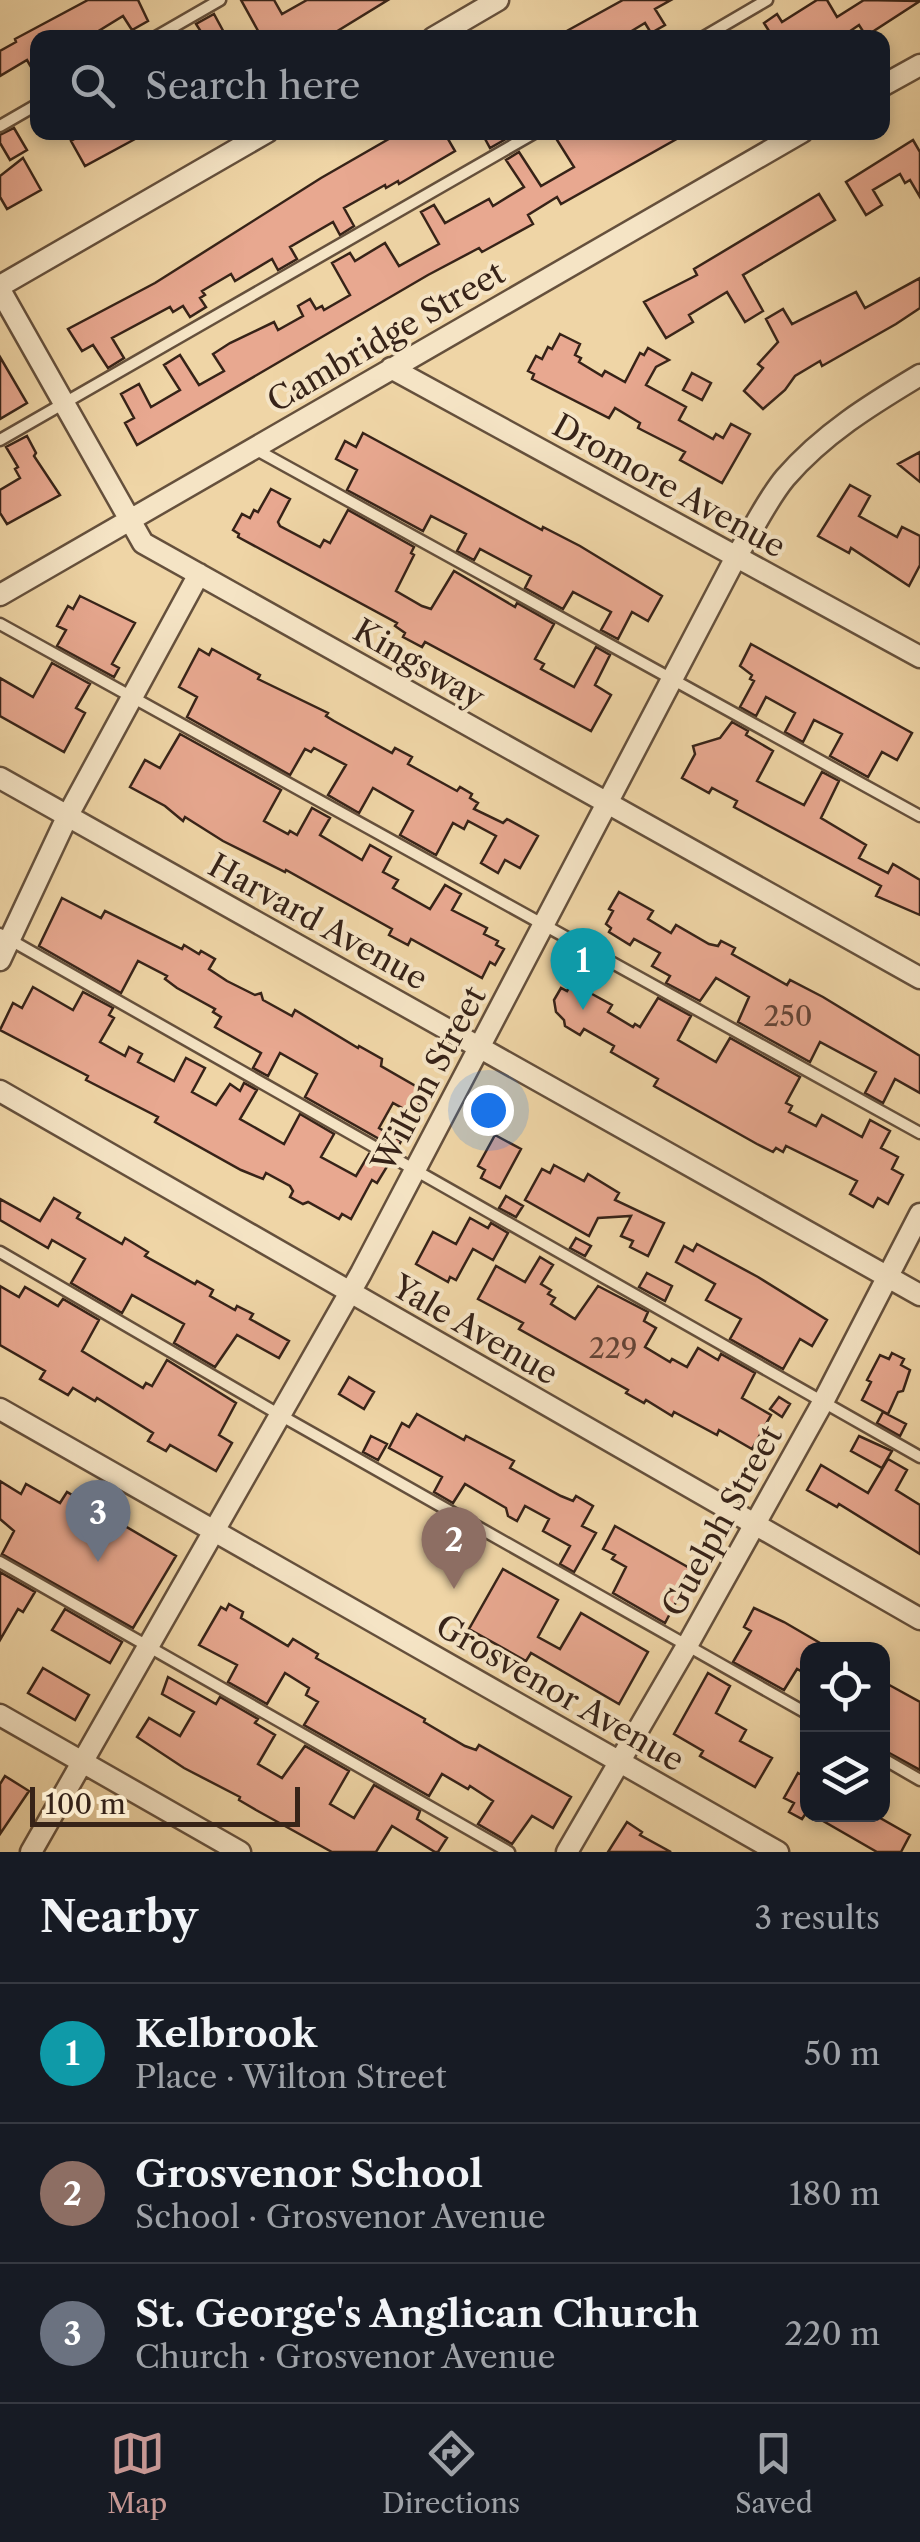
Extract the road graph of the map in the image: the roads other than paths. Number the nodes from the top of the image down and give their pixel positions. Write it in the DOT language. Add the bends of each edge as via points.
graph roads {
  1 [pos="220,0"];
  2 [pos="498,0"];
  3 [pos="767,0"];
  4 [pos="168,30"];
  5 [pos="447,30"];
  6 [pos="716,30"];
  7 [pos="920,65"];
  8 [pos="890,82"];
  9 [pos="30,109"];
  10 [pos="0,126"];
  11 [pos="253,140"];
  12 [pos="522,140"];
  13 [pos="788,140"];
  14 [pos="0,288"];
  15 [pos="390,368"];
  16 [pos="920,375"];
  17 [pos="64,403"];
  18 [pos="0,440"];
  19 [pos="254,448"];
  20 [pos="130,519"];
  21 [pos="736,558"];
  22 [pos="199,574"];
  23 [pos="0,594"];
  24 [pos="0,624"];
  25 [pos="920,657"];
  26 [pos="675,679"];
  27 [pos="134,696"];
  28 [pos="0,778"];
  29 [pos="609,806"];
  30 [pos="68,816"];
  31 [pos="920,816"];
  32 [pos="544,926"];
  33 [pos="6,937"];
  34 [pos="0,960"];
  35 [pos="920,978"];
  36 [pos="480,1048"];
  37 [pos="0,1091"];
  38 [pos="920,1133"];
  39 [pos="413,1172"];
  40 [pos="920,1214"];
  41 [pos="0,1252"];
  42 [pos="886,1276"];
  43 [pos="349,1292"];
  44 [pos="920,1295"];
  45 [pos="823,1402"];
  46 [pos="0,1408"];
  47 [pos="280,1415"];
  48 [pos="920,1457"];
  49 [pos="754,1524"];
  50 [pos="214,1530"];
  51 [pos="0,1562"];
  52 [pos="920,1619"];
  53 [pos="688,1644"];
  54 [pos="150,1648"];
  55 [pos="800,1709"];
  56 [pos="0,1715"];
  57 [pos="82,1762"];
  58 [pos="620,1762"];
  59 [pos="890,1763"];
  60 [pos="920,1780"];
  61 [pos="31,1852"];
  62 [pos="240,1852"];
  63 [pos="509,1852"];
  64 [pos="567,1852"];
  65 [pos="778,1852"];
  1 -- 4 [label="lane"];
  2 -- 5 [label="street"];
  3 -- 6 [label="lane"];
  7 -- 8 [label="street"];
  9 -- 10 [label="lane"];
  11 -- 14 [label="street"];
  12 -- 17 [label="lane"];
  13 -- 15 [label="street, Cambridge Street"];
  14 -- 17 [label="street, Kingsway"];
  15 -- 19 [label="street, Cambridge Street"];
  15 -- 21 [label="street, Dromore Avenue"];
  16 -- 21 [label="street, Wilton Street" via="855,414 812,451 783,481"];
  17 -- 18 [label="lane"];
  17 -- 20 [label="street, Kingsway"];
  19 -- 20 [label="street, Cambridge Street"];
  19 -- 26 [label="lane"];
  20 -- 22 [label="street, Kingsway" via="143,543"];
  20 -- 23 [label="street, Cambridge Street"];
  21 -- 25 [label="street, Dromore Avenue"];
  21 -- 26 [label="street, Wilton Street"];
  22 -- 27 [label="street"];
  22 -- 29 [label="street, Kingsway"];
  24 -- 27 [label="lane"];
  26 -- 29 [label="street, Wilton Street"];
  26 -- 31 [label="lane"];
  27 -- 30 [label="street"];
  27 -- 32 [label="lane"];
  28 -- 30 [label="street, Harvard Avenue"];
  29 -- 32 [label="street, Wilton Street"];
  29 -- 35 [label="street, Kingsway"];
  30 -- 33 [label="street"];
  30 -- 36 [label="street, Harvard Avenue"];
  32 -- 36 [label="street, Wilton Street"];
  32 -- 38 [label="lane"];
  33 -- 34 [label="street"];
  33 -- 39 [label="lane"];
  36 -- 39 [label="street, Wilton Street"];
  36 -- 42 [label="street, Harvard Avenue"];
  37 -- 43 [label="street, Yale Avenue"];
  39 -- 43 [label="street, Wilton Street"];
  39 -- 45 [label="lane"];
  40 -- 42 [label="street, Guelph Street"];
  41 -- 47 [label="lane"];
  42 -- 44 [label="street, Harvard Avenue"];
  42 -- 45 [label="street, Guelph Street"];
  43 -- 47 [label="street, Wilton Street"];
  43 -- 49 [label="street, Yale Avenue"];
  45 -- 48 [label="lane"];
  45 -- 49 [label="street, Guelph Street"];
  46 -- 50 [label="street, Grosvenor Avenue"];
  47 -- 50 [label="street, Wilton Street"];
  47 -- 53 [label="lane"];
  49 -- 52 [label="street, Yale Avenue"];
  49 -- 53 [label="street, Guelph Street"];
  50 -- 54 [label="street, Wilton Street"];
  50 -- 58 [label="street, Grosvenor Avenue"];
  51 -- 54 [label="lane"];
  53 -- 55 [label="lane"];
  53 -- 58 [label="street, Guelph Street"];
  54 -- 57 [label="street, Wilton Street"];
  54 -- 63 [label="lane"];
  56 -- 57 [label="street"];
  57 -- 61 [label="street, Wilton Street"];
  57 -- 62 [label="street"];
  58 -- 64 [label="street, Guelph Street"];
  58 -- 65 [label="street, Grosvenor Avenue"];
  59 -- 60 [label="lane"];
}
